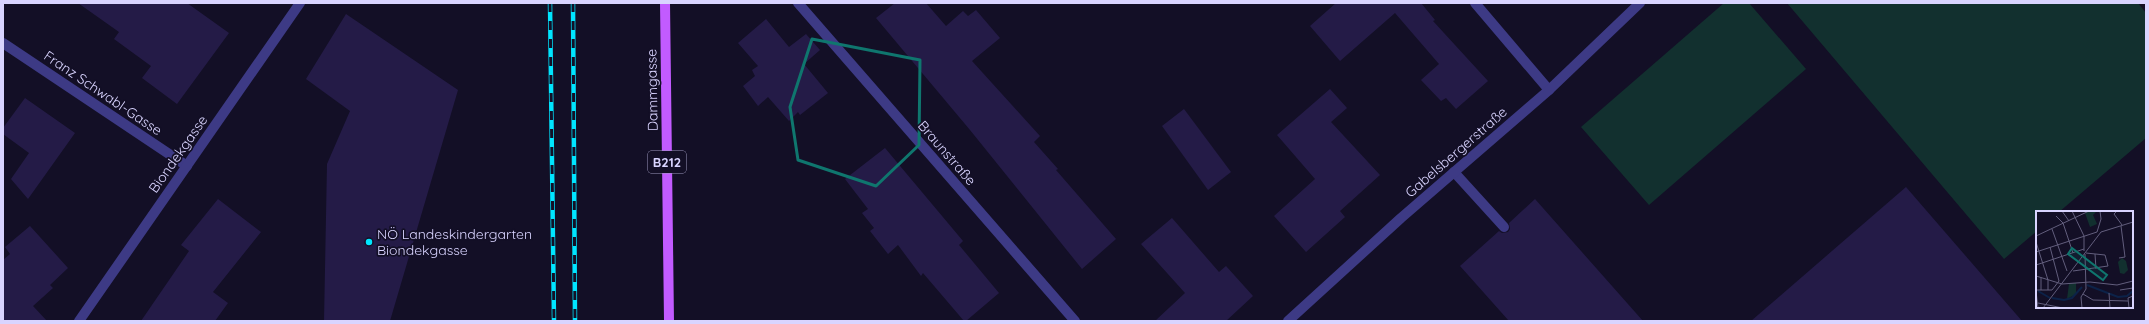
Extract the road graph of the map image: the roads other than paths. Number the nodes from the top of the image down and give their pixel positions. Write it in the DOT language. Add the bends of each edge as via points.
graph roads {
  1 [pos="300,3"];
  2 [pos="665,3"];
  3 [pos="798,3"];
  4 [pos="1475,3"];
  5 [pos="1640,3"];
  6 [pos="3,43"];
  7 [pos="1549,90"];
  8 [pos="187,166"];
  9 [pos="1454,172"];
  10 [pos="1504,227"];
  11 [pos="79,321"];
  12 [pos="669,321"];
  13 [pos="1075,321"];
  14 [pos="1288,321"];
  1 -- 8 [label="street, Biondekgasse"];
  2 -- 12 [label="main road, Dammgasse / B212"];
  3 -- 13 [label="street, Braunstraße"];
  4 -- 7 [label="street"];
  5 -- 7 [label="street, Gabelsbergerstraße"];
  6 -- 8 [label="street, Franz Schwabl-Gasse"];
  7 -- 9 [label="street, Gabelsbergerstraße"];
  8 -- 11 [label="street, Biondekgasse"];
  9 -- 10 [label="street"];
  9 -- 14 [label="street, Gabelsbergerstraße"];
}
